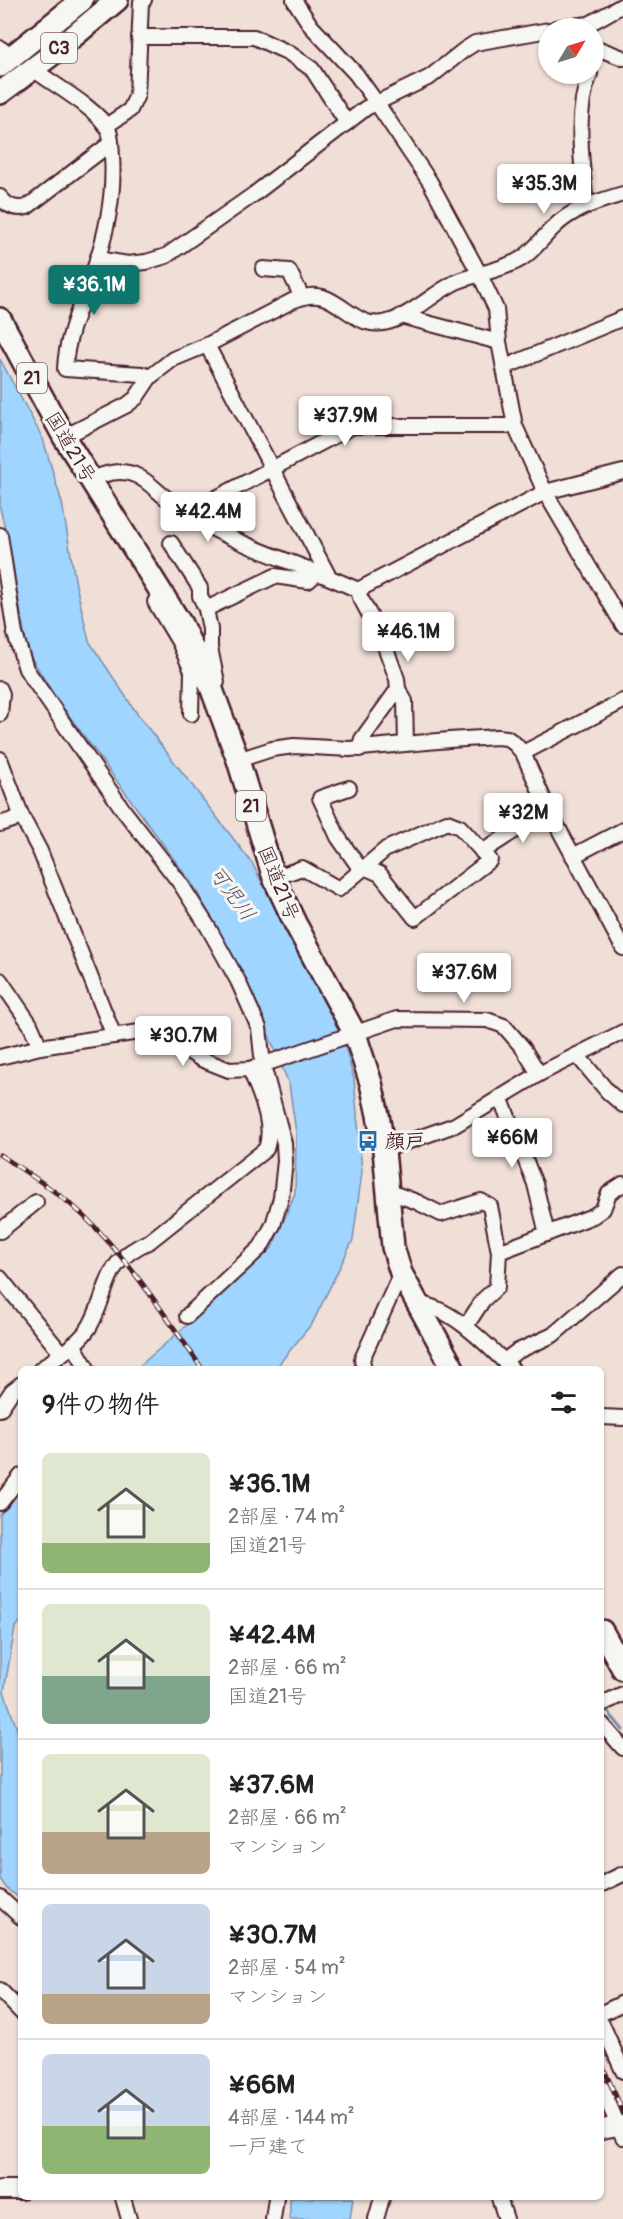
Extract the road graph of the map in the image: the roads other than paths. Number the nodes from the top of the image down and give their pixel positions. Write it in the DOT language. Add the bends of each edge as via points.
graph roads {
  1 [pos="82,0"];
  2 [pos="117,0"];
  3 [pos="144,0"];
  4 [pos="294,0"];
  5 [pos="623,5"];
  6 [pos="602,18"];
  7 [pos="538,32"];
  8 [pos="140,37"];
  9 [pos="604,51"];
  10 [pos="1,55"];
  11 [pos="623,58"];
  12 [pos="40,74"];
  13 [pos="586,84"];
  14 [pos="0,93"];
  15 [pos="376,102"];
  16 [pos="347,123"];
  17 [pos="106,126"];
  18 [pos="111,143"];
  19 [pos="623,194"];
  20 [pos="0,197"];
  21 [pos="586,206"];
  22 [pos="97,259"];
  23 [pos="263,269"];
  24 [pos="479,273"];
  25 [pos="302,297"];
  26 [pos="401,316"];
  27 [pos="623,318"];
  28 [pos="0,320"];
  29 [pos="499,342"];
  30 [pos="207,345"];
  31 [pos="505,367"];
  32 [pos="150,377"];
  33 [pos="515,426"];
  34 [pos="64,437"];
  35 [pos="272,467"];
  36 [pos="623,472"];
  37 [pos="91,480"];
  38 [pos="545,492"];
  39 [pos="186,514"];
  40 [pos="0,535"];
  41 [pos="171,543"];
  42 [pos="323,575"];
  43 [pos="358,590"];
  44 [pos="155,602"];
  45 [pos="206,609"];
  46 [pos="623,626"];
  47 [pos="197,668"];
  48 [pos="211,687"];
  49 [pos="0,689"];
  50 [pos="398,689"];
  51 [pos="623,701"];
  52 [pos="0,714"];
  53 [pos="192,714"];
  54 [pos="406,743"];
  55 [pos="359,748"];
  56 [pos="523,753"];
  57 [pos="0,759"];
  58 [pos="238,760"];
  59 [pos="349,788"];
  60 [pos="548,809"];
  61 [pos="22,817"];
  62 [pos="0,824"];
  63 [pos="623,830"];
  64 [pos="482,852"];
  65 [pos="573,856"];
  66 [pos="363,869"];
  67 [pos="274,878"];
  68 [pos="623,948"];
  69 [pos="0,980"];
  70 [pos="623,1032"];
  71 [pos="350,1035"];
  72 [pos="114,1036"];
  73 [pos="40,1047"];
  74 [pos="577,1055"];
  75 [pos="0,1057"];
  76 [pos="256,1067"];
  77 [pos="539,1074"];
  78 [pos="500,1097"];
  79 [pos="623,1105"];
  80 [pos="384,1150"];
  81 [pos="623,1184"];
  82 [pos="388,1197"];
  83 [pos="36,1202"];
  84 [pos="0,1232"];
  85 [pos="546,1234"];
  86 [pos="499,1252"];
  87 [pos="401,1274"];
  88 [pos="623,1274"];
  89 [pos="0,1278"];
  90 [pos="417,1305"];
  91 [pos="187,1316"];
  92 [pos="466,1326"];
  93 [pos="73,1344"];
  94 [pos="61,1353"];
  95 [pos="509,1365"];
  96 [pos="45,1366"];
  97 [pos="86,1366"];
  98 [pos="363,1366"];
  99 [pos="452,1366"];
  100 [pos="18,1386"];
  101 [pos="0,1409"];
  102 [pos="604,1417"];
  103 [pos="623,1418"];
  104 [pos="18,1480"];
  105 [pos="0,1503"];
  106 [pos="604,1635"];
  107 [pos="623,1669"];
  108 [pos="623,1694"];
  109 [pos="604,1703"];
  110 [pos="604,1726"];
  111 [pos="623,1748"];
  112 [pos="623,1874"];
  113 [pos="604,1883"];
  114 [pos="0,1898"];
  115 [pos="18,1914"];
  116 [pos="0,1990"];
  117 [pos="623,2003"];
  118 [pos="18,2009"];
  119 [pos="604,2012"];
  120 [pos="604,2028"];
  121 [pos="623,2071"];
  122 [pos="604,2094"];
  123 [pos="616,2130"];
  124 [pos="0,2190"];
  125 [pos="18,2190"];
  126 [pos="124,2200"];
  127 [pos="276,2200"];
  128 [pos="381,2200"];
  129 [pos="500,2200"];
  130 [pos="129,2219"];
  131 [pos="273,2219"];
  132 [pos="376,2219"];
  133 [pos="506,2219"];
  1 -- 10 [label="highway, C3"];
  2 -- 14 [label="highway, C3"];
  3 -- 8 [label="street"];
  4 -- 15 [label="street" via="310,26 356,74"];
  5 -- 6 [label="street"];
  7 -- 15 [label="street" via="475,43 430,78"];
  8 -- 16 [label="street" via="255,38 289,52 312,69"];
  8 -- 17 [label="street" via="137,95 130,110"];
  9 -- 11 [label="street"];
  12 -- 17 [label="street"];
  13 -- 21 [label="street" via="581,136"];
  15 -- 16 [label="street"];
  15 -- 24 [label="street" via="430,182"];
  16 -- 22 [label="street" via="166,256 128,264"];
  17 -- 18 [label="street"];
  18 -- 20 [label="street" via="27,207 11,207"];
  18 -- 22 [label="street" via="112,203"];
  19 -- 21 [label="street"];
  21 -- 24 [label="street" via="554,227 523,258"];
  22 -- 32 [label="street" via="66,352 65,369"];
  23 -- 25 [label="street" via="289,271"];
  24 -- 26 [label="street" via="438,292"];
  24 -- 29 [label="street" via="496,309"];
  25 -- 26 [label="street" via="322,297 366,322 392,321"];
  25 -- 30 [label="street"];
  26 -- 29 [label="street"];
  27 -- 31 [label="street"];
  28 -- 34 [label="highway, 国道21号 / 21"];
  29 -- 31 [label="street"];
  30 -- 32 [label="street" via="173,359"];
  30 -- 35 [label="street"];
  31 -- 33 [label="street"];
  32 -- 34 [label="street" via="127,405"];
  33 -- 35 [label="street" via="352,426"];
  33 -- 38 [label="street"];
  34 -- 37 [label="highway, 国道21号 / 21"];
  35 -- 39 [label="street"];
  35 -- 42 [label="street"];
  36 -- 38 [label="street"];
  37 -- 39 [label="street" via="120,472 136,476"];
  37 -- 47 [label="highway, 国道21号 / 21" via="181,624"];
  38 -- 43 [label="street"];
  38 -- 46 [label="street"];
  39 -- 42 [label="street"];
  40 -- 76 [label="street" via="15,634 26,669 208,927 254,1014 261,1043"];
  41 -- 45 [label="street" via="200,588"];
  42 -- 43 [label="street"];
  42 -- 45 [label="street" via="308,581 275,576"];
  43 -- 50 [label="street" via="386,647"];
  44 -- 47 [label="street"];
  45 -- 48 [label="street" via="212,666 218,682"];
  47 -- 48 [label="highway, 国道21号 / 21"];
  47 -- 53 [label="street"];
  48 -- 58 [label="highway, 国道21号 / 21"];
  49 -- 52 [label="street"];
  50 -- 54 [label="street" via="405,701"];
  50 -- 55 [label="street"];
  51 -- 56 [label="street"];
  54 -- 55 [label="street"];
  54 -- 56 [label="street" via="497,736 507,738"];
  55 -- 58 [label="street" via="294,746"];
  56 -- 60 [label="street"];
  57 -- 61 [label="street"];
  58 -- 67 [label="highway, 国道21号 / 21"];
  59 -- 66 [label="street" via="320,798 338,837"];
  60 -- 64 [label="street"];
  60 -- 65 [label="street"];
  61 -- 62 [label="street"];
  61 -- 72 [label="street" via="40,851"];
  63 -- 65 [label="street"];
  64 -- 66 [label="street" via="460,827 447,822 386,849"];
  64 -- 66 [label="street" via="490,860 415,918 380,874"];
  65 -- 68 [label="street"];
  66 -- 67 [label="street" via="339,889 302,868"];
  67 -- 71 [label="highway, 国道21号 / 21"];
  69 -- 73 [label="street" via="30,1024"];
  70 -- 74 [label="street"];
  71 -- 76 [label="street"];
  71 -- 77 [label="street" via="397,1019 487,1020 504,1026"];
  71 -- 80 [label="highway, 国道21号 / 21" via="371,1083"];
  72 -- 73 [label="street"];
  72 -- 76 [label="street" via="146,1031 229,1070"];
  73 -- 75 [label="street"];
  74 -- 77 [label="street"];
  74 -- 79 [label="street"];
  76 -- 91 [label="street" via="284,1143 284,1176 273,1225 261,1247"];
  76 -- 93 [label="street" via="268,1122 266,1149 114,1266 91,1325"];
  77 -- 78 [label="street"];
  78 -- 80 [label="street" via="455,1125"];
  78 -- 85 [label="street" via="535,1184"];
  80 -- 82 [label="highway, 国道21号 / 21"];
  81 -- 85 [label="street" via="609,1193 603,1209 593,1216"];
  82 -- 86 [label="street" via="417,1202 441,1214 481,1201 490,1206"];
  82 -- 87 [label="highway, 国道21号 / 21" via="393,1247"];
  83 -- 84 [label="street"];
  85 -- 86 [label="street"];
  86 -- 92 [label="street" via="497,1287"];
  87 -- 90 [label="highway, 国道21号 / 21"];
  87 -- 98 [label="street" via="362,1359"];
  88 -- 95 [label="street" via="553,1335 516,1352"];
  89 -- 94 [label="street"];
  90 -- 92 [label="street" via="429,1305"];
  90 -- 99 [label="highway, 国道21号 / 21"];
  92 -- 95 [label="street"];
  93 -- 94 [label="street"];
  93 -- 97 [label="street"];
  94 -- 96 [label="street"];
  100 -- 101 [label="street"];
  102 -- 103 [label="street"];
  104 -- 105 [label="street"];
  106 -- 107 [label="highway"];
  108 -- 109 [label="street"];
  110 -- 111 [label="street"];
  112 -- 113 [label="street"];
  114 -- 115 [label="street"];
  116 -- 118 [label="street"];
  117 -- 119 [label="street"];
  120 -- 121 [label="street"];
  122 -- 123 [label="street"];
  124 -- 125 [label="main road"];
  126 -- 130 [label="street"];
  127 -- 131 [label="street"];
  128 -- 132 [label="street"];
  129 -- 133 [label="street"];
}
